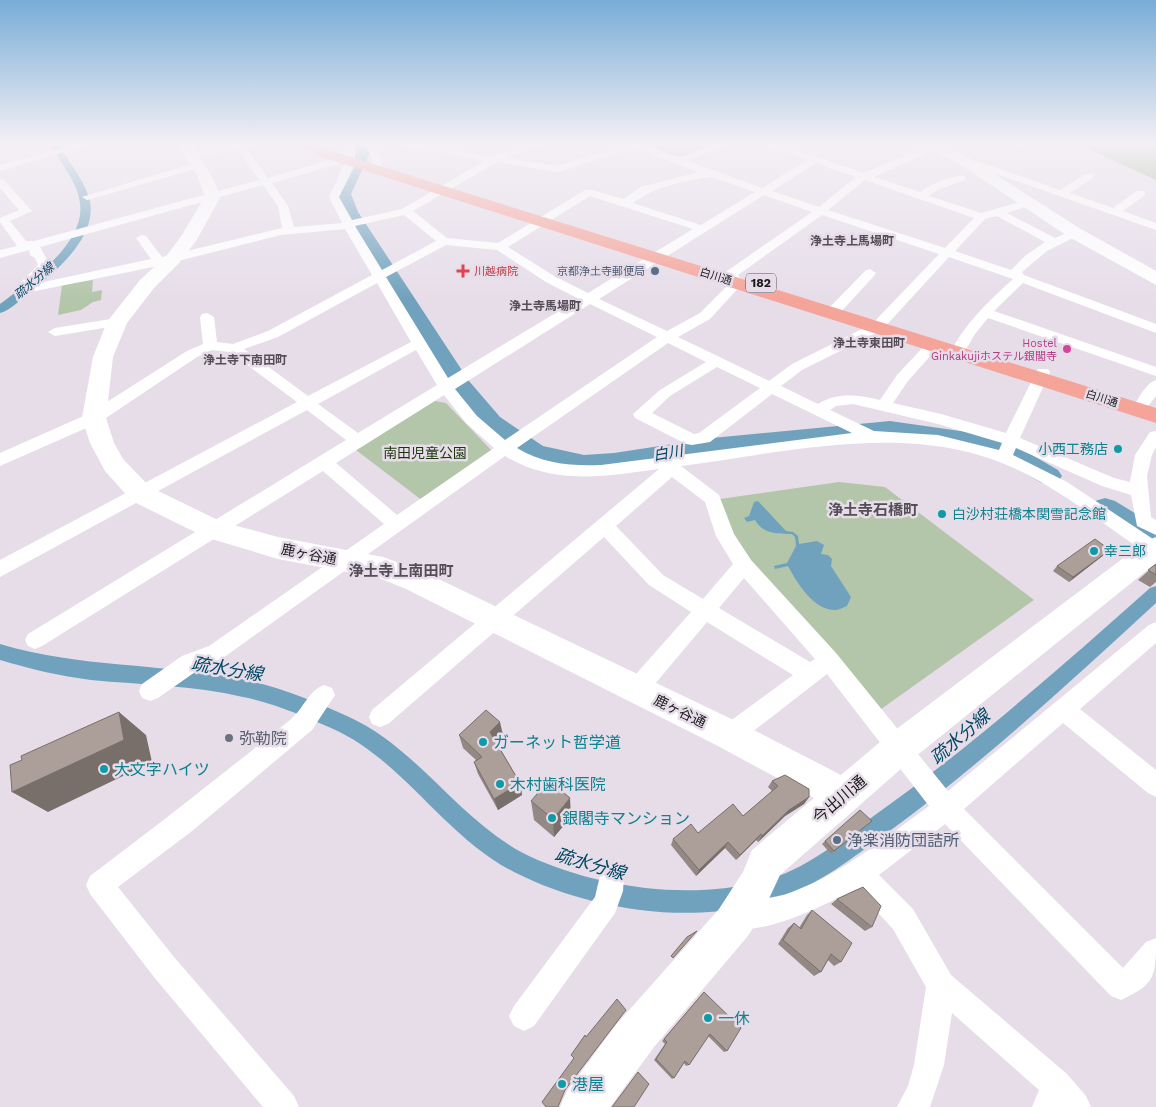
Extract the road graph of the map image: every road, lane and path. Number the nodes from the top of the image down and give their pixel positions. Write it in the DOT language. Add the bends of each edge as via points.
graph roads {
  1 [pos="11,196"];
  2 [pos="90,196"];
  3 [pos="213,196"];
  4 [pos="276,196"];
  5 [pos="335,196"];
  6 [pos="431,196"];
  7 [pos="468,196"];
  8 [pos="584,196"];
  9 [pos="602,196"];
  10 [pos="637,196"];
  11 [pos="757,196"];
  12 [pos="777,196"];
  13 [pos="841,196"];
  14 [pos="925,196"];
  15 [pos="1013,196"];
  16 [pos="1069,196"];
  17 [pos="1137,196"];
  18 [pos="87,197"];
  19 [pos="626,203"];
  20 [pos="1027,203"];
  21 [pos="406,211"];
  22 [pos="821,211"];
  23 [pos="998,212"];
  24 [pos="1115,212"];
  25 [pos="981,217"];
  26 [pos="544,220"];
  27 [pos="354,223"];
  28 [pos="1156,227"];
  29 [pos="703,229"];
  30 [pos="289,232"];
  31 [pos="1075,233"];
  32 [pos="142,238"];
  33 [pos="444,241"];
  34 [pos="1054,242"];
  35 [pos="34,245"];
  36 [pos="500,247"];
  37 [pos="948,253"];
  38 [pos="0,254"];
  39 [pos="660,256"];
  40 [pos="165,260"];
  41 [pos="386,273"];
  42 [pos="870,273"];
  43 [pos="1153,275"];
  44 [pos="1018,276"];
  45 [pos="734,279"];
  46 [pos="589,299"];
  47 [pos="834,310"];
  48 [pos="986,312"];
  49 [pos="207,317"];
  50 [pos="117,322"];
  51 [pos="881,325"];
  52 [pos="1156,329"];
  53 [pos="55,332"];
  54 [pos="667,337"];
  55 [pos="419,343"];
  56 [pos="933,345"];
  57 [pos="210,346"];
  58 [pos="234,348"];
  59 [pos="959,349"];
  60 [pos="717,361"];
  61 [pos="1156,372"];
  62 [pos="1042,375"];
  63 [pos="453,383"];
  64 [pos="1156,384"];
  65 [pos="771,386"];
  66 [pos="307,403"];
  67 [pos="883,407"];
  68 [pos="1152,408"];
  69 [pos="817,411"];
  70 [pos="94,418"];
  71 [pos="863,432"];
  72 [pos="1156,436"];
  73 [pos="1011,440"];
  74 [pos="358,442"];
  75 [pos="512,443"];
  76 [pos="1004,456"];
  77 [pos="0,460"];
  78 [pos="324,462"];
  79 [pos="671,465"];
  80 [pos="1139,491"];
  81 [pos="141,494"];
  82 [pos="396,525"];
  83 [pos="604,526"];
  84 [pos="214,530"];
  85 [pos="1156,544"];
  86 [pos="346,561"];
  87 [pos="744,565"];
  88 [pos="0,570"];
  89 [pos="705,611"];
  90 [pos="495,619"];
  91 [pos="1156,631"];
  92 [pos="35,640"];
  93 [pos="829,660"];
  94 [pos="810,674"];
  95 [pos="152,690"];
  96 [pos="636,690"];
  97 [pos="316,706"];
  98 [pos="1063,709"];
  99 [pos="380,717"];
  100 [pos="730,736"];
  101 [pos="898,749"];
  102 [pos="1156,785"];
  103 [pos="934,794"];
  104 [pos="844,795"];
  105 [pos="859,874"];
  106 [pos="609,890"];
  107 [pos="748,901"];
  108 [pos="1156,952"];
  109 [pos="941,986"];
  110 [pos="524,1016"];
  111 [pos="1060,1100"];
  112 [pos="283,1107"];
  113 [pos="583,1107"];
  114 [pos="913,1107"];
  1 -- 35 [label="street" via="26,211 4,220 22,244"];
  2 -- 18 [label="street"];
  3 -- 35 [label="street"];
  3 -- 40 [label="street, 鹿ヶ谷通" via="201,221"];
  4 -- 30 [label="street" via="283,206"];
  5 -- 27 [label="street"];
  6 -- 21 [label="street"];
  7 -- 26 [label="main road, 白川通 / 182"];
  8 -- 26 [label="street"];
  9 -- 19 [label="street"];
  10 -- 19 [label="street"];
  11 -- 29 [label="street"];
  12 -- 22 [label="street"];
  13 -- 22 [label="street"];
  14 -- 25 [label="street"];
  15 -- 20 [label="street"];
  16 -- 24 [label="street"];
  17 -- 24 [label="street"];
  19 -- 29 [label="street"];
  20 -- 23 [label="street"];
  20 -- 31 [label="street"];
  21 -- 27 [label="street"];
  21 -- 33 [label="street"];
  22 -- 37 [label="street"];
  22 -- 45 [label="street"];
  23 -- 25 [label="street"];
  23 -- 34 [label="street"];
  24 -- 28 [label="street"];
  25 -- 37 [label="street"];
  26 -- 36 [label="street"];
  26 -- 39 [label="main road, 白川通 / 182"];
  27 -- 30 [label="street"];
  27 -- 41 [label="street"];
  29 -- 39 [label="street"];
  30 -- 40 [label="street"];
  31 -- 34 [label="street"];
  31 -- 43 [label="street"];
  32 -- 40 [label="street" via="156,255"];
  33 -- 36 [label="street"];
  33 -- 41 [label="street"];
  34 -- 44 [label="street" via="1036,252 1016,272"];
  35 -- 38 [label="street"];
  35 -- 40 [label="street" via="36,255 44,265 26,289"];
  36 -- 46 [label="street"];
  37 -- 44 [label="street"];
  37 -- 51 [label="street"];
  39 -- 45 [label="main road, 白川通 / 182"];
  39 -- 46 [label="street"];
  40 -- 50 [label="street, 鹿ヶ谷通"];
  41 -- 55 [label="street"];
  41 -- 58 [label="street" via="274,334"];
  42 -- 47 [label="street"];
  44 -- 48 [label="street" via="1020,279"];
  44 -- 52 [label="street"];
  45 -- 47 [label="main road, 白川通 / 182"];
  45 -- 54 [label="street" via="706,316"];
  46 -- 54 [label="street"];
  46 -- 63 [label="street"];
  47 -- 51 [label="main road, 白川通 / 182"];
  48 -- 59 [label="street"];
  48 -- 61 [label="street"];
  49 -- 57 [label="street"];
  50 -- 53 [label="street"];
  50 -- 70 [label="street, 鹿ヶ谷通" via="104,357"];
  51 -- 56 [label="main road, 白川通 / 182"];
  51 -- 59 [label="main road, 白川通 / 182"];
  51 -- 65 [label="street" via="812,359"];
  54 -- 60 [label="street"];
  54 -- 75 [label="street"];
  55 -- 63 [label="street"];
  55 -- 66 [label="street"];
  56 -- 59 [label="main road, 白川通 / 182"];
  56 -- 67 [label="street" via="902,378"];
  57 -- 58 [label="street"];
  57 -- 70 [label="street" via="168,368"];
  58 -- 66 [label="street"];
  59 -- 62 [label="main road, 白川通 / 182"];
  60 -- 65 [label="street"];
  60 -- 65 [label="street" via="665,393 641,414 692,440 704,438"];
  62 -- 68 [label="main road, 白川通 / 182"];
  62 -- 73 [label="street"];
  63 -- 74 [label="street"];
  63 -- 75 [label="street" via="476,424"];
  64 -- 68 [label="street"];
  65 -- 69 [label="street"];
  66 -- 74 [label="street"];
  66 -- 81 [label="street"];
  67 -- 69 [label="street" via="861,400 845,400 832,402"];
  67 -- 73 [label="street" via="941,419"];
  69 -- 71 [label="street"];
  70 -- 77 [label="street"];
  70 -- 81 [label="street, 鹿ヶ谷通" via="114,465"];
  71 -- 76 [label="street" via="960,445"];
  71 -- 79 [label="street"];
  72 -- 80 [label="street" via="1147,444 1139,465"];
  73 -- 76 [label="street"];
  73 -- 80 [label="street" via="1108,482"];
  74 -- 78 [label="street"];
  75 -- 79 [label="street" via="538,465 576,472"];
  75 -- 82 [label="street"];
  76 -- 85 [label="street"];
  78 -- 82 [label="street"];
  78 -- 84 [label="street"];
  79 -- 83 [label="street"];
  79 -- 87 [label="street" via="713,499 725,536"];
  80 -- 85 [label="street" via="1143,521"];
  81 -- 84 [label="street, 鹿ヶ谷通"];
  81 -- 88 [label="street"];
  82 -- 86 [label="street"];
  83 -- 89 [label="street" via="656,580"];
  83 -- 90 [label="street"];
  84 -- 86 [label="street, 鹿ヶ谷通" via="278,548"];
  84 -- 92 [label="street"];
  85 -- 101 [label="street, 今出川通"];
  86 -- 90 [label="street, 鹿ヶ谷通" via="383,568"];
  86 -- 95 [label="street" via="216,652 190,664"];
  87 -- 89 [label="street"];
  87 -- 93 [label="street"];
  89 -- 94 [label="street"];
  89 -- 96 [label="street"];
  90 -- 96 [label="street, 鹿ヶ谷通"];
  90 -- 99 [label="street"];
  91 -- 98 [label="street"];
  93 -- 94 [label="street"];
  93 -- 101 [label="street"];
  94 -- 100 [label="street"];
  96 -- 100 [label="street, 鹿ヶ谷通"];
  97 -- 112 [label="street" via="183,822 99,885"];
  98 -- 102 [label="street"];
  98 -- 103 [label="street"];
  100 -- 104 [label="street, 鹿ヶ谷通"];
  101 -- 103 [label="street"];
  101 -- 104 [label="street, 今出川通"];
  103 -- 105 [label="street"];
  103 -- 108 [label="street" via="1037,903 1122,986 1136,977"];
  104 -- 107 [label="street, 今出川通" via="765,863"];
  105 -- 107 [label="street" via="793,906"];
  105 -- 109 [label="street" via="903,919"];
  106 -- 110 [label="street"];
  107 -- 113 [label="street, 今出川通" via="645,1023"];
  109 -- 111 [label="street"];
  109 -- 114 [label="street" via="927,1071"];
}
